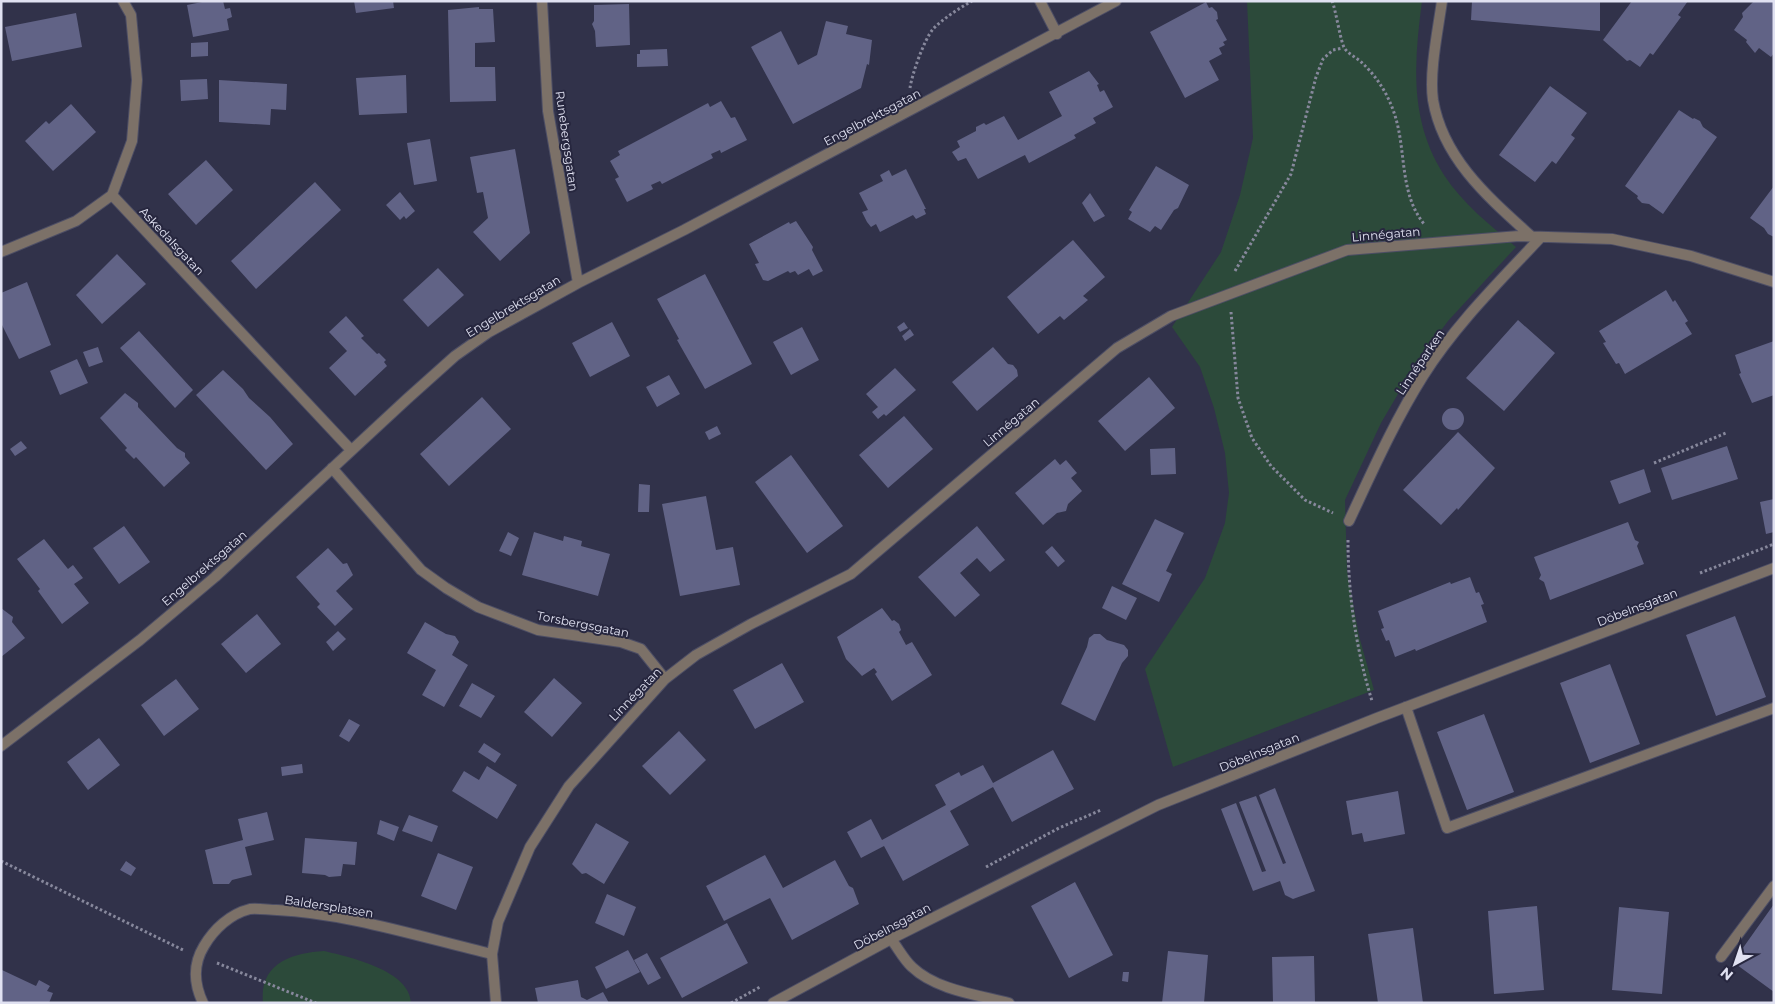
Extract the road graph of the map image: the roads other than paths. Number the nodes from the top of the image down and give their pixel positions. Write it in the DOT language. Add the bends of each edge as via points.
graph roads {
  1 [pos="123,1"];
  2 [pos="542,1"];
  3 [pos="1040,1"];
  4 [pos="1116,1"];
  5 [pos="1442,1"];
  6 [pos="1057,34"];
  7 [pos="112,195"];
  8 [pos="1536,237"];
  9 [pos="1,252"];
  10 [pos="1774,282"];
  11 [pos="578,283"];
  12 [pos="351,450"];
  13 [pos="332,468"];
  14 [pos="1349,521"];
  15 [pos="1774,568"];
  16 [pos="665,679"];
  17 [pos="1406,707"];
  18 [pos="1774,708"];
  19 [pos="1,746"];
  20 [pos="1774,886"];
  21 [pos="891,939"];
  22 [pos="492,954"];
  23 [pos="1721,957"];
  24 [pos="203,1003"];
  25 [pos="496,1003"];
  26 [pos="773,1003"];
  27 [pos="1009,1003"];
  1 -- 7 [label="street" via="131,15 137,80 132,141"];
  2 -- 11 [label="street, Runebergsgatan" via="548,111"];
  3 -- 6 [label="street"];
  4 -- 6 [label="street, Engelbrektsgatan"];
  5 -- 8 [label="street" via="1434,57 1433,99 1446,142 1472,180"];
  6 -- 11 [label="street, Engelbrektsgatan"];
  7 -- 9 [label="street" via="76,222"];
  7 -- 12 [label="street, Askedalsgatan"];
  8 -- 10 [label="street, Linnégatan" via="1612,239 1692,256"];
  8 -- 14 [label="street, Linnéparken" via="1464,319 1424,375 1389,435"];
  8 -- 16 [label="street, Linnégatan" via="1347,250 1172,316 1117,348 851,574 696,655"];
  11 -- 12 [label="street, Engelbrektsgatan" via="488,332 455,356"];
  12 -- 13 [label="street, Engelbrektsgatan"];
  13 -- 16 [label="street, Torsbergsgatan" via="421,570 446,588 478,607 538,630 621,642 640,649"];
  13 -- 19 [label="street, Engelbrektsgatan" via="193,596"];
  15 -- 17 [label="street, Döbelnsgatan"];
  16 -- 22 [label="street, Linnégatan" via="607,742 554,808 530,847 512,886 498,922"];
  17 -- 18 [label="street" via="1447,828"];
  17 -- 21 [label="street, Döbelnsgatan" via="1158,806"];
  20 -- 23 [label="street"];
  21 -- 26 [label="street, Döbelnsgatan"];
  21 -- 27 [label="street" via="912,968 934,981"];
  22 -- 24 [label="street, Baldersplatsen" via="353,921 295,911 251,909 224,921 197,956 195,987"];
  22 -- 25 [label="street, Linnégatan"];
}
